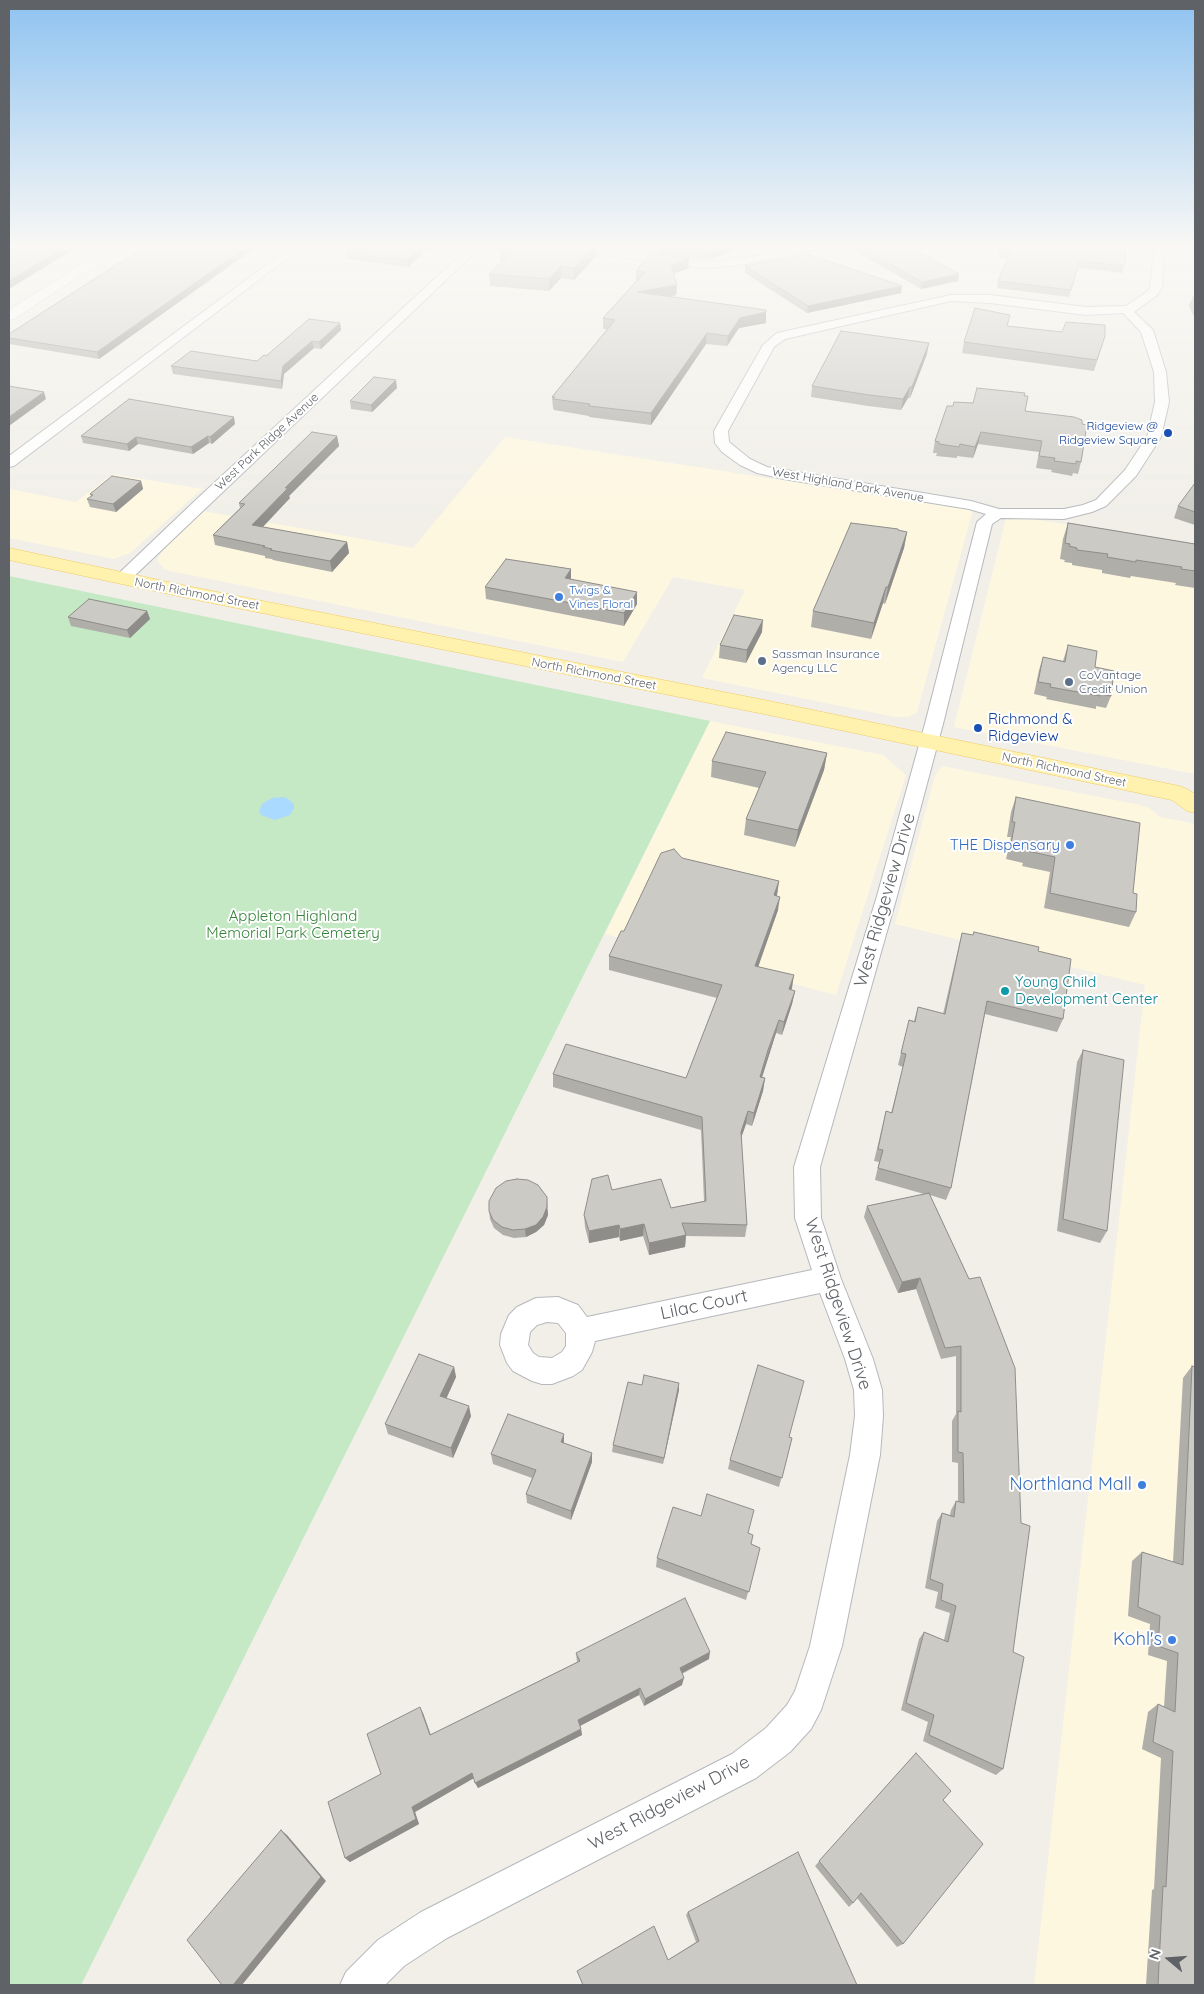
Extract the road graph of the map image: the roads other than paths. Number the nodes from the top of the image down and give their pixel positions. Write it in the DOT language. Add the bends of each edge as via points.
graph roads {
  1 [pos="176,338"];
  2 [pos="378,338"];
  3 [pos="779,338"];
  4 [pos="1150,338"];
  5 [pos="9,463"];
  6 [pos="998,514"];
  7 [pos="9,554"];
  8 [pos="122,579"];
  9 [pos="929,742"];
  10 [pos="1190,796"];
  11 [pos="828,1279"];
  12 [pos="580,1331"];
  13 [pos="359,1985"];
  1 -- 5 [label="street"];
  2 -- 8 [label="street, West Park Ridge Avenue"];
  3 -- 6 [label="street, West Highland Park Avenue" via="769,345 721,431 722,443 735,457 762,470 784,475 971,505"];
  4 -- 6 [label="street, West Highland Park Avenue" via="1162,391 1158,426 1143,457 1112,494 1087,509 1056,514"];
  6 -- 9 [label="street, West Ridgeview Drive" via="988,518 984,526"];
  7 -- 8 [label="main road, North Richmond Street"];
  8 -- 9 [label="main road, North Richmond Street"];
  9 -- 10 [label="main road, North Richmond Street"];
  9 -- 11 [label="street, West Ridgeview Drive" via="888,896 830,1083 808,1167 808,1218"];
  11 -- 12 [label="street, Lilac Court"];
  11 -- 13 [label="street, West Ridgeview Drive" via="859,1359 868,1390 869,1416 826,1646 810,1698 799,1717 778,1740 744,1766 434,1925 391,1953"];
}
